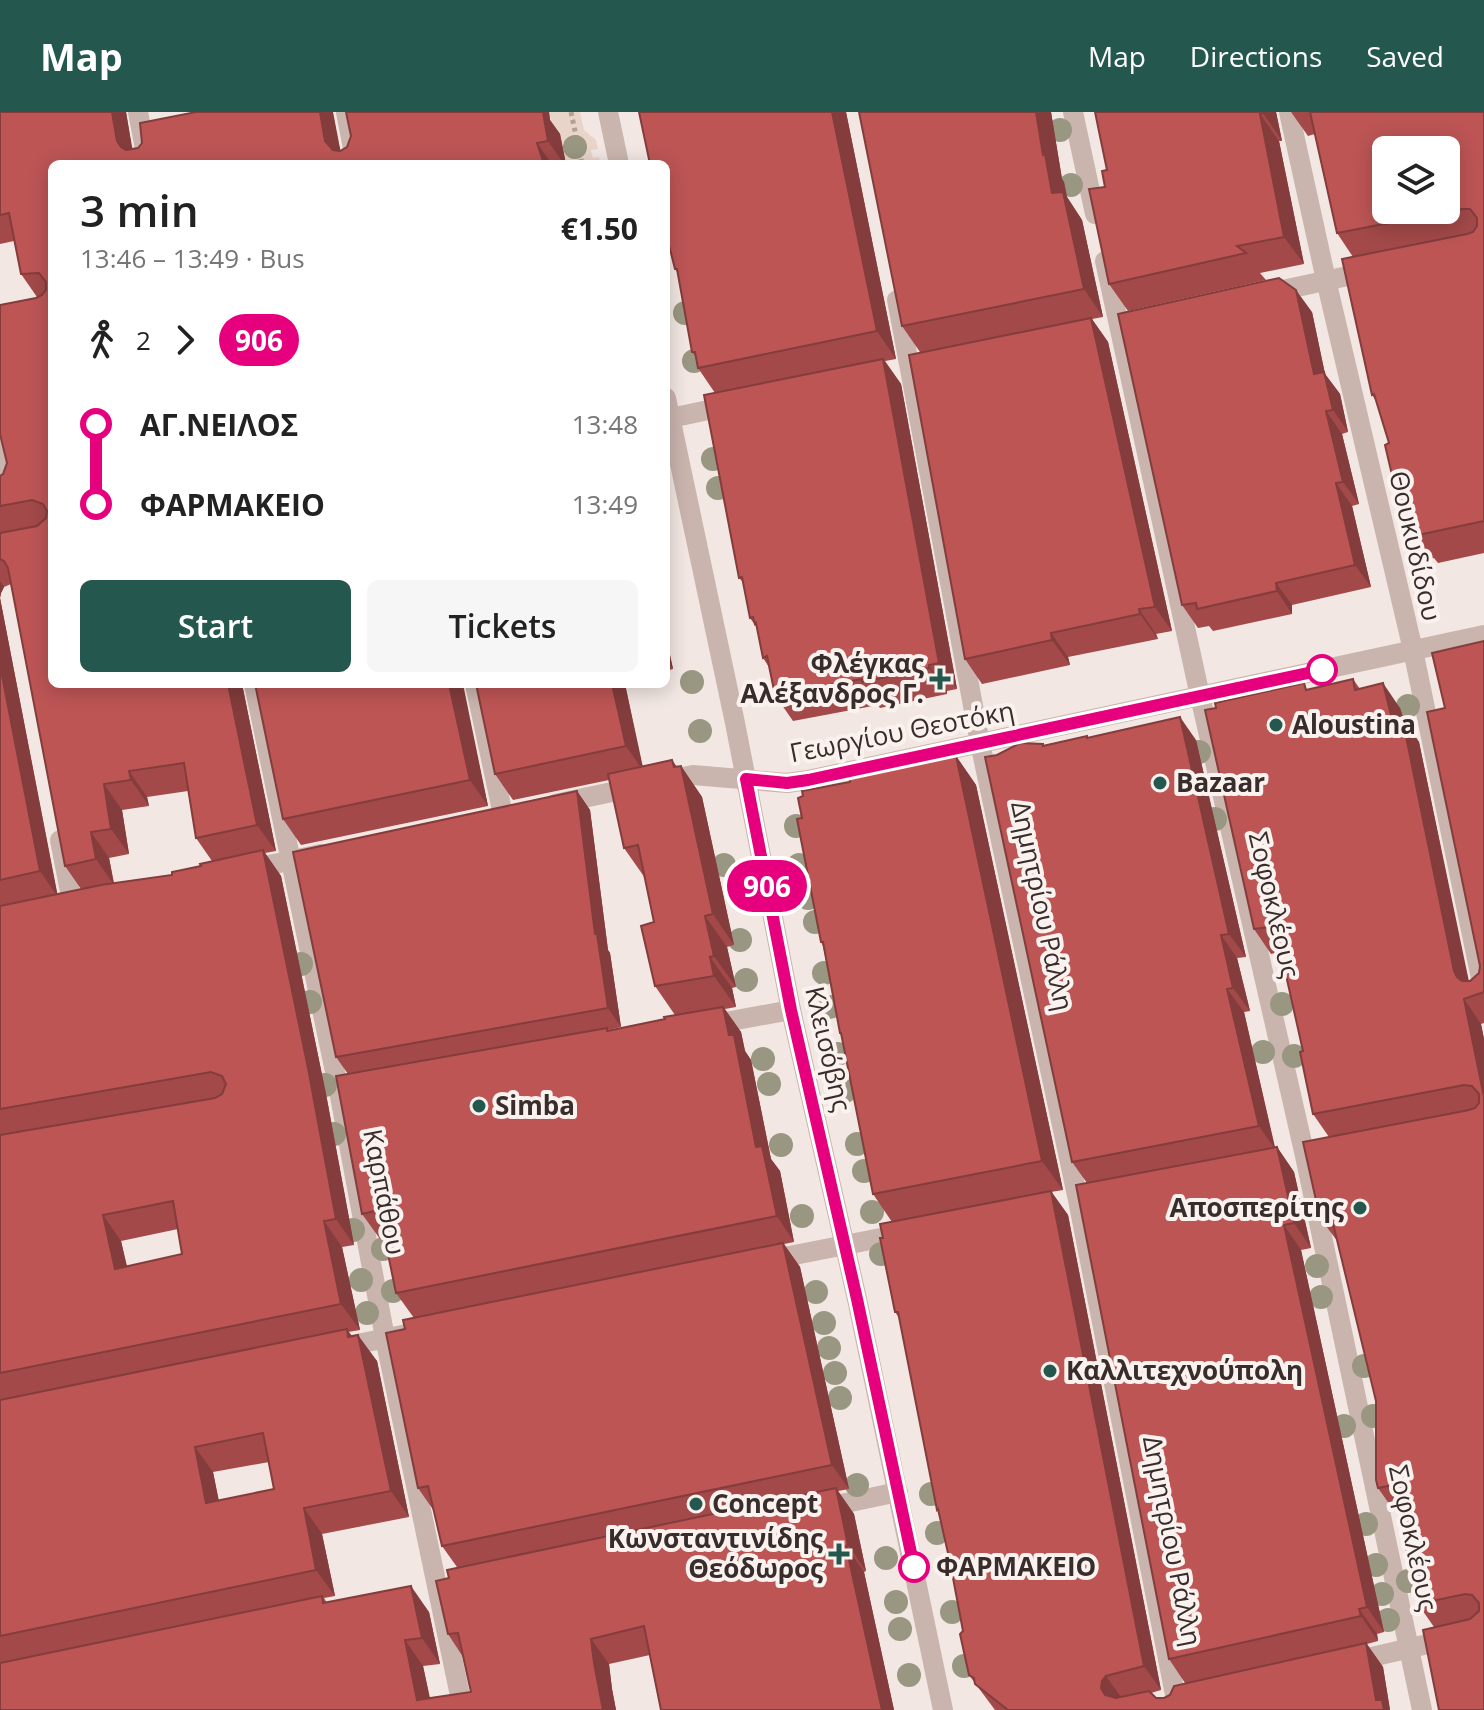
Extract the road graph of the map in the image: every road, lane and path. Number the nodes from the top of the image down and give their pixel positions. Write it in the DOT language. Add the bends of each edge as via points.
graph roads {
  1 [pos="138,112"];
  2 [pos="346,112"];
  3 [pos="571,112"];
  4 [pos="608,112"];
  5 [pos="1073,112"];
  6 [pos="1289,112"];
  7 [pos="147,160"];
  8 [pos="355,160"];
  9 [pos="581,160"];
  10 [pos="618,160"];
  11 [pos="1383,269"];
  12 [pos="893,278"];
  13 [pos="1326,280"];
  14 [pos="1252,297"];
  15 [pos="758,400"];
  16 [pos="670,412"];
  17 [pos="670,426"];
  18 [pos="0,439"];
  19 [pos="12,491"];
  20 [pos="1484,635"];
  21 [pos="1413,650"];
  22 [pos="255,688"];
  23 [pos="476,688"];
  24 [pos="1200,696"];
  25 [pos="980,743"];
  26 [pos="746,779"];
  27 [pos="55,814"];
  28 [pos="336,851"];
  29 [pos="290,861"];
  30 [pos="228,874"];
  31 [pos="74,907"];
  32 [pos="1484,993"];
  33 [pos="791,1010"];
  34 [pos="698,1027"];
  35 [pos="925,1230"];
  36 [pos="845,1245"];
  37 [pos="738,1266"];
  38 [pos="431,1329"];
  39 [pos="385,1338"];
  40 [pos="324,1350"];
  41 [pos="898,1492"];
  42 [pos="806,1511"];
  43 [pos="1484,1631"];
  44 [pos="1410,1648"];
  45 [pos="1332,1666"];
  46 [pos="1177,1703"];
  47 [pos="463,1710"];
  48 [pos="943,1710"];
  49 [pos="1422,1710"];
  1 -- 7 [label="street"];
  2 -- 8 [label="street"];
  3 -- 9 [label="path"];
  4 -- 10 [label="street"];
  5 -- 24 [label="street, Σοφοκλέους"];
  6 -- 13 [label="street, Θουκυδίδου"];
  11 -- 13 [label="street"];
  12 -- 25 [label="street, Δημητρίου Ράλλη"];
  13 -- 14 [label="street"];
  13 -- 21 [label="street, Θουκυδίδου"];
  15 -- 16 [label="street"];
  17 -- 26 [label="street, Κλεισόβης"];
  18 -- 19 [label="street"];
  20 -- 21 [label="street, Γεωργίου Θεοτόκη"];
  21 -- 24 [label="street, Γεωργίου Θεοτόκη"];
  21 -- 32 [label="street, Θουκυδίδου"];
  22 -- 29 [label="street, Καρπάθου"];
  23 -- 26 [label="street, Γεωργίου Θεοτόκη" via="510,814 693,775"];
  24 -- 25 [label="street, Γεωργίου Θεοτόκη"];
  24 -- 44 [label="street, Σοφοκλέους"];
  25 -- 26 [label="street, Γεωργίου Θεοτόκη" via="808,780"];
  25 -- 46 [label="street, Δημητρίου Ράλλη" via="1078,1200"];
  26 -- 33 [label="street, Κλεισόβης"];
  27 -- 31 [label="street"];
  28 -- 29 [label="street"];
  29 -- 30 [label="street"];
  29 -- 39 [label="street, Καρπάθου" via="346,1090"];
  33 -- 34 [label="street"];
  33 -- 36 [label="street, Κλεισόβης"];
  35 -- 36 [label="street"];
  36 -- 37 [label="street"];
  36 -- 41 [label="street, Κλεισόβης"];
  38 -- 39 [label="street"];
  39 -- 40 [label="street"];
  39 -- 47 [label="street, Καρπάθου"];
  41 -- 42 [label="street"];
  41 -- 48 [label="street, Κλεισόβης"];
  43 -- 44 [label="street"];
  44 -- 45 [label="street"];
  44 -- 49 [label="street, Σοφοκλέους"];
}
